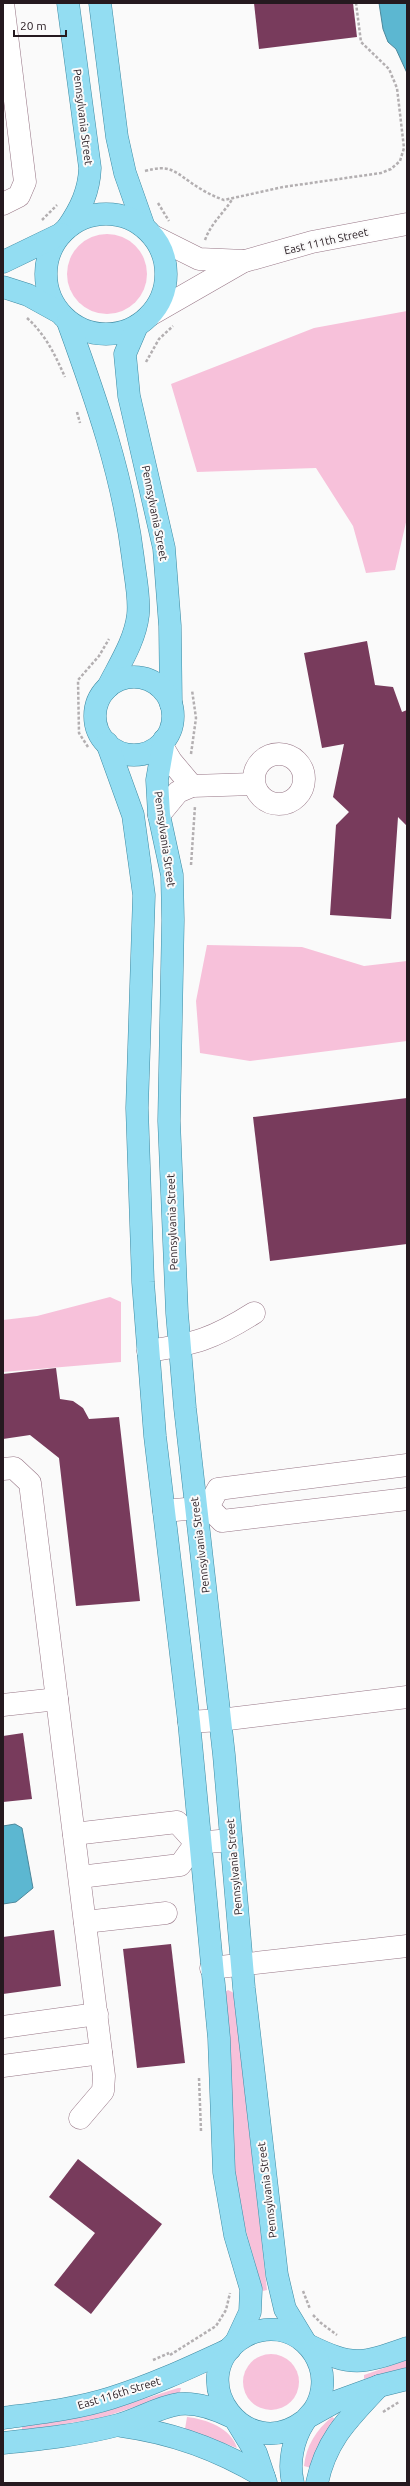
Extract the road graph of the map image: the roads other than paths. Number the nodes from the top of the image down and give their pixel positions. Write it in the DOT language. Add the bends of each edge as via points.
graph roads {
  1 [pos="3,3"];
  2 [pos="68,3"];
  3 [pos="100,3"];
  4 [pos="3,204"];
  5 [pos="407,224"];
  6 [pos="64,230"];
  7 [pos="148,232"];
  8 [pos="245,260"];
  9 [pos="3,262"];
  10 [pos="3,287"];
  11 [pos="63,316"];
  12 [pos="144,321"];
  13 [pos="108,687"];
  14 [pos="171,704"];
  15 [pos="107,743"];
  16 [pos="163,743"];
  17 [pos="253,784"];
  18 [pos="192,786"];
  19 [pos="159,815"];
  20 [pos="254,1313"];
  21 [pos="179,1346"];
  22 [pos="148,1351"];
  23 [pos="407,1465"];
  24 [pos="3,1469"];
  25 [pos="407,1499"];
  26 [pos="202,1507"];
  27 [pos="164,1511"];
  28 [pos="407,1697"];
  29 [pos="57,1699"];
  30 [pos="3,1705"];
  31 [pos="220,1720"];
  32 [pos="189,1722"];
  33 [pos="74,1834"];
  34 [pos="231,1840"];
  35 [pos="198,1842"];
  36 [pos="80,1877"];
  37 [pos="166,1912"];
  38 [pos="85,1922"];
  39 [pos="407,1946"];
  40 [pos="242,1965"];
  41 [pos="211,1968"];
  42 [pos="97,2014"];
  43 [pos="3,2027"];
  44 [pos="101,2053"];
  45 [pos="3,2066"];
  46 [pos="80,2118"];
  47 [pos="307,2344"];
  48 [pos="233,2345"];
  49 [pos="407,2348"];
  50 [pos="407,2379"];
  51 [pos="379,2386"];
  52 [pos="3,2418"];
  53 [pos="234,2419"];
  54 [pos="306,2419"];
  55 [pos="119,2425"];
  56 [pos="3,2443"];
  57 [pos="265,2480"];
  58 [pos="293,2483"];
  59 [pos="317,2483"];
  1 -- 4 [label="street" via="25,182 19,196"];
  2 -- 6 [label="main road, Pennsylvania Street" via="90,175 82,207"];
  3 -- 7 [label="main road" via="117,137 125,173"];
  5 -- 8 [label="street, East 111th Street" via="312,242"];
  6 -- 7 [label="main road" via="92,216 106,214 119,215"];
  6 -- 9 [label="main road"];
  6 -- 11 [label="main road" via="50,251 45,271 48,292"];
  7 -- 8 [label="street, East 111th Street" via="199,259"];
  7 -- 12 [label="main road" via="162,251 166,285 160,301"];
  8 -- 12 [label="street, East 111th Street"];
  10 -- 11 [label="main road" via="28,295"];
  11 -- 12 [label="main road" via="84,331 102,335 120,333"];
  11 -- 13 [label="main road" via="90,380 114,458 128,517 138,614 133,638"];
  12 -- 14 [label="main road, Pennsylvania Street" via="125,354 129,396 164,548 170,626"];
  13 -- 14 [label="main road" via="125,678 151,680 162,688"];
  13 -- 15 [label="main road" via="97,702 95,715 97,728"];
  14 -- 16 [label="main road" via="172,724"];
  15 -- 16 [label="main road" via="123,753 136,755 148,752"];
  15 -- 22 [label="main road" via="133,815 144,895 138,1108 139,1213"];
  16 -- 18 [label="street" via="171,761"];
  16 -- 19 [label="main road, Pennsylvania Street" via="157,780"];
  17 -- 18 [label="street"];
  18 -- 19 [label="street" via="178,792"];
  19 -- 21 [label="main road, Pennsylvania Street" via="172,882 169,1121"];
  20 -- 21 [label="street" via="223,1333 204,1341"];
  21 -- 22 [label="street"];
  21 -- 26 [label="main road, Pennsylvania Street"];
  22 -- 27 [label="main road"];
  23 -- 26 [label="street" via="218,1489"];
  24 -- 29 [label="street" via="14,1468 30,1483"];
  25 -- 26 [label="street" via="222,1521"];
  26 -- 27 [label="street"];
  26 -- 31 [label="main road, Pennsylvania Street"];
  27 -- 32 [label="main road"];
  28 -- 31 [label="street"];
  29 -- 30 [label="street"];
  29 -- 33 [label="street"];
  31 -- 32 [label="street"];
  31 -- 34 [label="main road, Pennsylvania Street"];
  32 -- 35 [label="main road"];
  33 -- 35 [label="street" via="177,1822"];
  33 -- 36 [label="street"];
  34 -- 35 [label="street"];
  34 -- 40 [label="main road, Pennsylvania Street"];
  35 -- 36 [label="street" via="180,1864"];
  35 -- 41 [label="main road"];
  36 -- 38 [label="street"];
  37 -- 38 [label="street"];
  38 -- 42 [label="street"];
  39 -- 40 [label="street"];
  40 -- 41 [label="street"];
  40 -- 47 [label="main road, Pennsylvania Street" via="278,2282 286,2309"];
  41 -- 48 [label="main road" via="219,2038 224,2172 235,2235 252,2294 250,2312"];
  42 -- 43 [label="street"];
  42 -- 44 [label="street"];
  44 -- 45 [label="street"];
  44 -- 46 [label="street" via="103,2090"];
  47 -- 48 [label="main road" via="291,2334 275,2330 258,2331"];
  47 -- 49 [label="main road" via="337,2359 354,2362 376,2359"];
  47 -- 54 [label="main road" via="321,2368 322,2385 318,2403"];
  48 -- 52 [label="main road, East 116th Street" via="169,2378 110,2398 64,2409"];
  48 -- 53 [label="main road" via="219,2371 218,2383 220,2395"];
  50 -- 51 [label="main road"];
  51 -- 54 [label="main road" via="335,2402"];
  51 -- 59 [label="main road" via="338,2431 325,2455"];
  53 -- 54 [label="main road" via="251,2430 275,2434 291,2430"];
  53 -- 55 [label="main road" via="201,2406 179,2404"];
  53 -- 57 [label="main road" via="256,2453"];
  54 -- 58 [label="main road" via="293,2450"];
  55 -- 56 [label="main road" via="64,2437"];
  55 -- 57 [label="main road" via="157,2431 189,2441 234,2460"];
}
